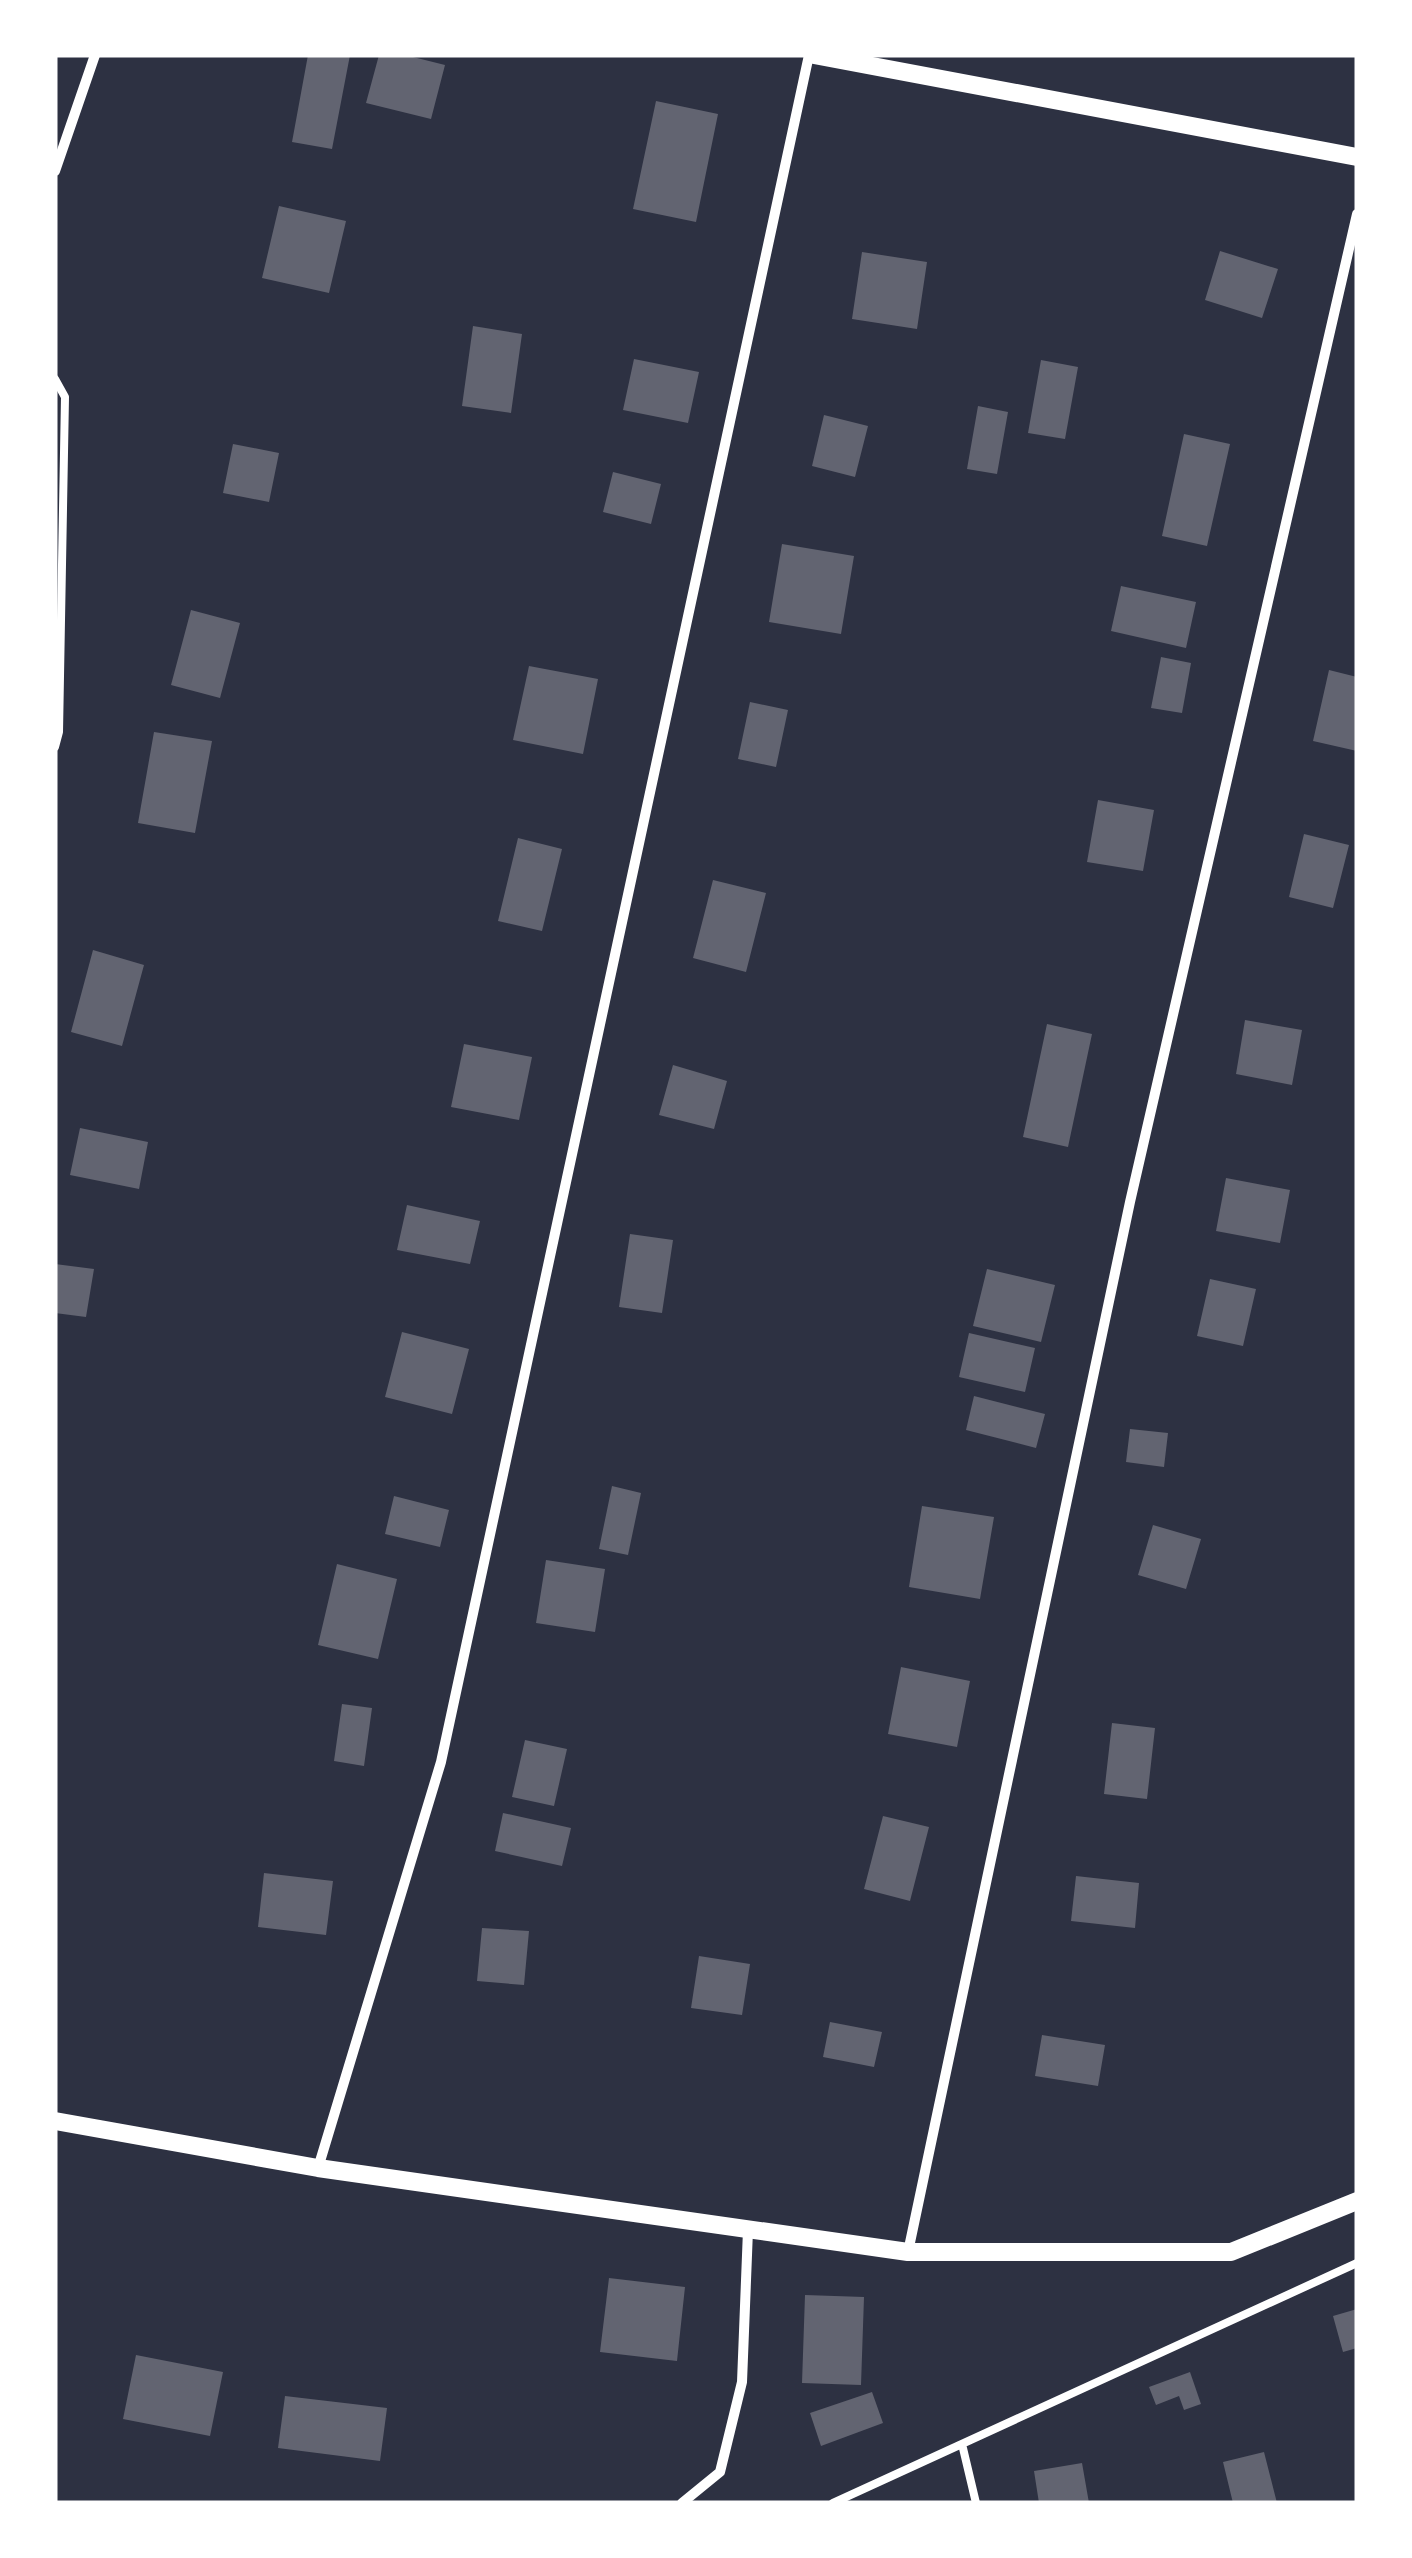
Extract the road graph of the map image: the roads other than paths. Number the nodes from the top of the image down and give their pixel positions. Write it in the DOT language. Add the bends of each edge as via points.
graph roads {
  1 [pos="95,55"];
  2 [pos="812,55"];
  3 [pos="1357,157"];
  4 [pos="55,172"];
  5 [pos="1357,214"];
  6 [pos="55,380"];
  7 [pos="55,747"];
  8 [pos="55,2121"];
  9 [pos="318,2168"];
  10 [pos="1357,2201"];
  11 [pos="748,2230"];
  12 [pos="908,2252"];
  13 [pos="1357,2262"];
  14 [pos="962,2444"];
  15 [pos="682,2503"];
  16 [pos="834,2503"];
  17 [pos="976,2503"];
  1 -- 4 [label="street"];
  2 -- 3 [label="street"];
  2 -- 9 [label="street" via="441,1762"];
  5 -- 12 [label="street" via="1135,1182"];
  6 -- 7 [label="lane" via="66,397"];
  8 -- 9 [label="street"];
  9 -- 11 [label="street"];
  10 -- 12 [label="street" via="1231,2252"];
  11 -- 12 [label="street"];
  11 -- 15 [label="street" via="738,2400 720,2472"];
  13 -- 14 [label="lane"];
  14 -- 16 [label="lane"];
  14 -- 17 [label="lane"];
}
